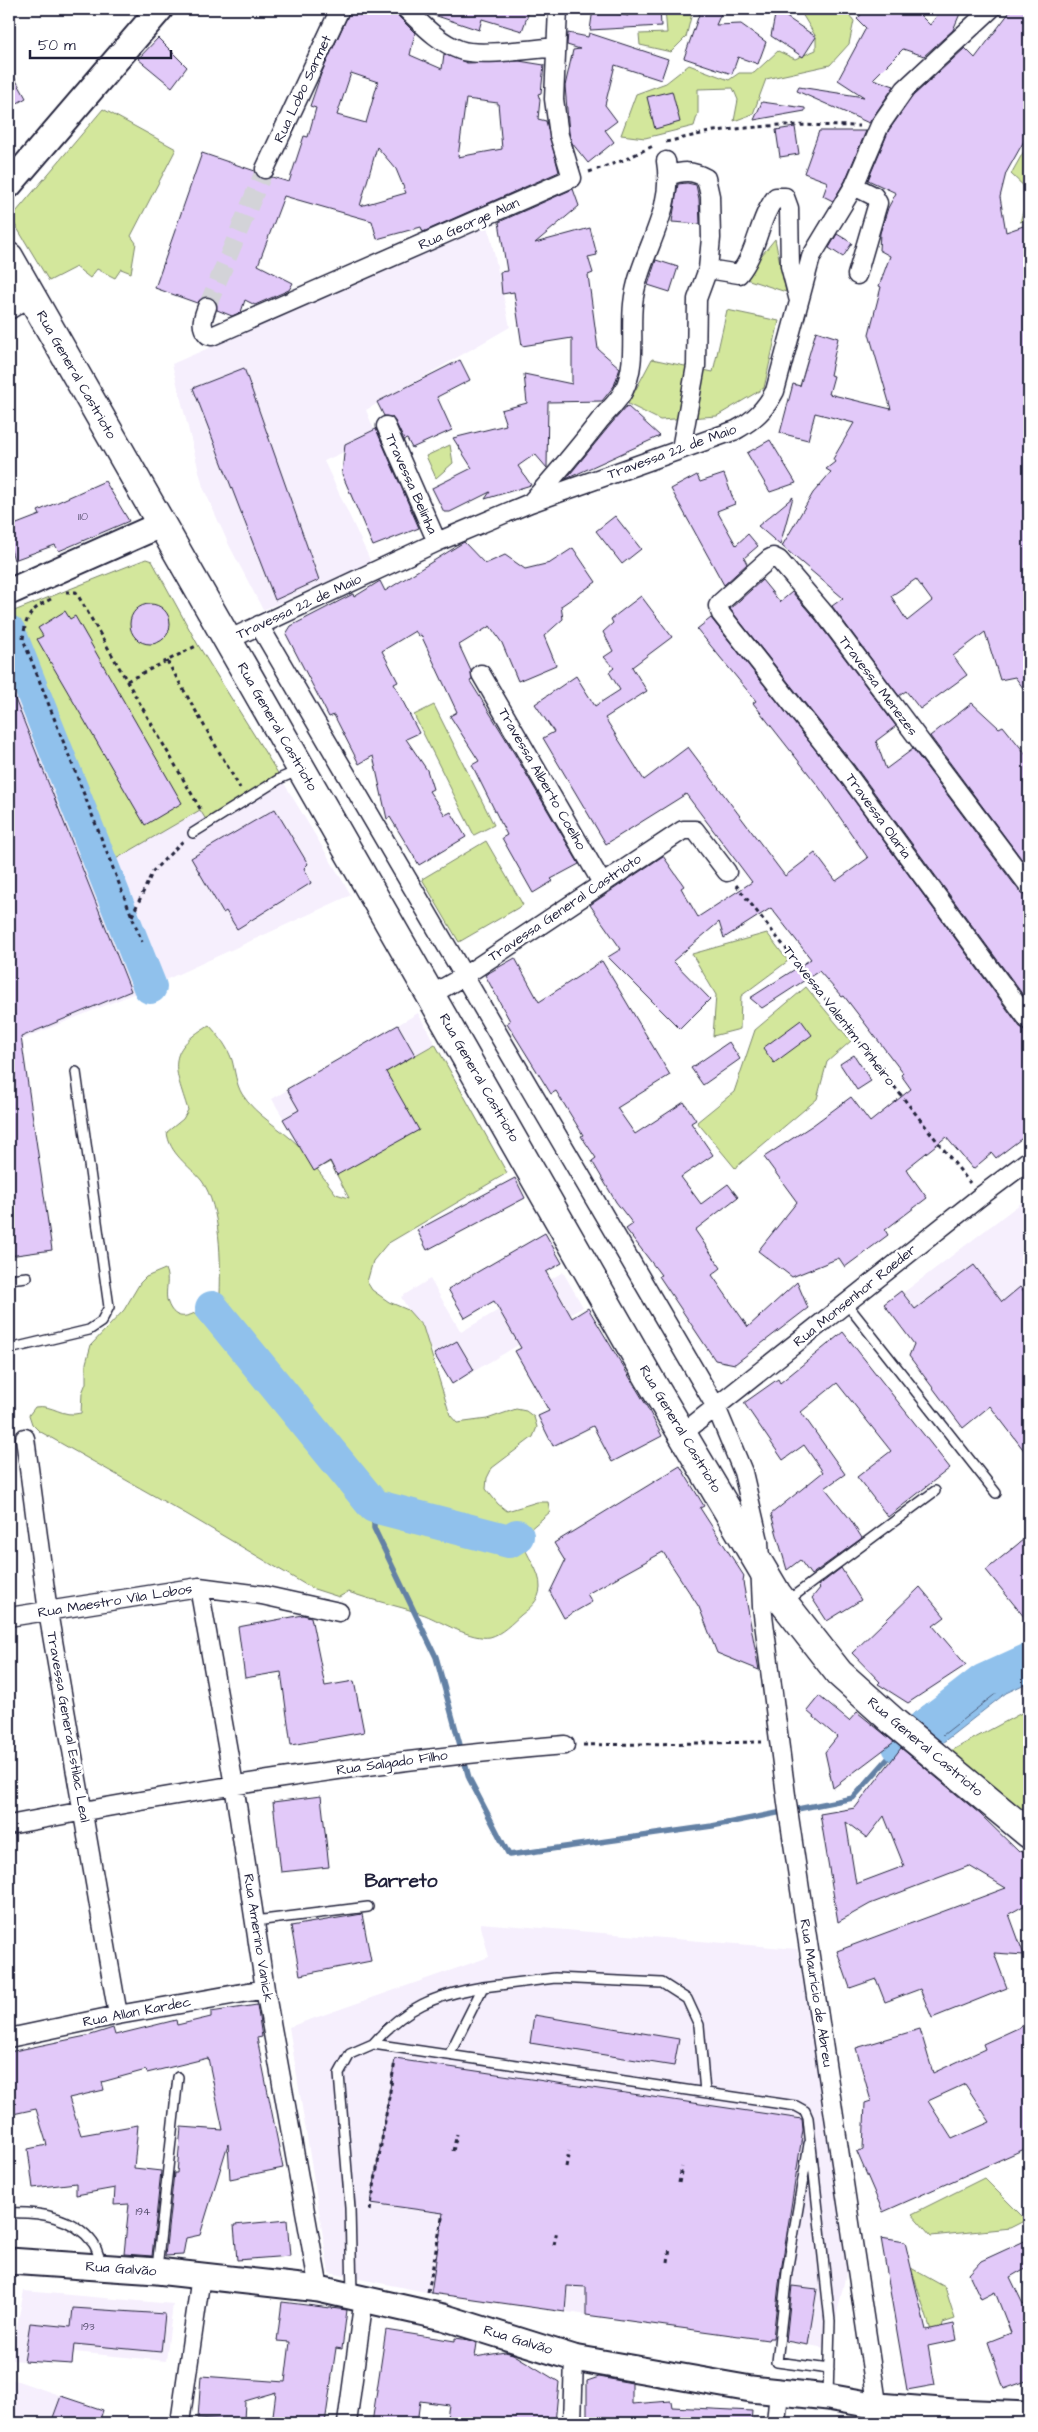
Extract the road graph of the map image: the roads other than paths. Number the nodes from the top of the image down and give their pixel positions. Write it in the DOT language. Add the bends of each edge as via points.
graph roads {
  1 [pos="160,9"];
  2 [pos="340,9"];
  3 [pos="406,9"];
  4 [pos="558,9"];
  5 [pos="991,9"];
  6 [pos="556,47"];
  7 [pos="266,169"];
  8 [pos="9,185"];
  9 [pos="854,186"];
  10 [pos="9,257"];
  11 [pos="708,269"];
  12 [pos="857,275"];
  13 [pos="799,302"];
  14 [pos="20,303"];
  15 [pos="207,307"];
  16 [pos="386,426"];
  17 [pos="682,449"];
  18 [pos="530,503"];
  19 [pos="162,524"];
  20 [pos="437,542"];
  21 [pos="9,592"];
  22 [pos="721,614"];
  23 [pos="259,625"];
  24 [pos="228,640"];
  25 [pos="481,674"];
  26 [pos="301,769"];
  27 [pos="193,833"];
  28 [pos="727,872"];
  29 [pos="602,883"];
  30 [pos="1029,886"];
  31 [pos="464,976"];
  32 [pos="431,995"];
  33 [pos="1029,1021"];
  34 [pos="76,1072"];
  35 [pos="1029,1160"];
  36 [pos="28,1277"];
  37 [pos="9,1280"];
  38 [pos="846,1303"];
  39 [pos="9,1349"];
  40 [pos="716,1407"];
  41 [pos="682,1433"];
  42 [pos="25,1438"];
  43 [pos="935,1491"];
  44 [pos="996,1493"];
  45 [pos="760,1562"];
  46 [pos="199,1587"];
  47 [pos="785,1602"];
  48 [pos="48,1612"];
  49 [pos="339,1612"];
  50 [pos="9,1617"];
  51 [pos="565,1745"];
  52 [pos="234,1785"];
  53 [pos="84,1811"];
  54 [pos="9,1826"];
  55 [pos="1029,1834"];
  56 [pos="368,1907"];
  57 [pos="255,1921"];
  58 [pos="483,1986"];
  59 [pos="266,1989"];
  60 [pos="118,2015"];
  61 [pos="9,2038"];
  62 [pos="373,2044"];
  63 [pos="449,2056"];
  64 [pos="178,2077"];
  65 [pos="705,2092"];
  66 [pos="810,2134"];
  67 [pos="9,2214"];
  68 [pos="9,2261"];
  69 [pos="102,2267"];
  70 [pos="157,2271"];
  71 [pos="201,2276"];
  72 [pos="319,2289"];
  73 [pos="358,2296"];
  74 [pos="574,2358"];
  75 [pos="829,2369"];
  76 [pos="779,2392"];
  77 [pos="828,2397"];
  78 [pos="879,2414"];
  79 [pos="1029,2415"];
  80 [pos="180,2423"];
  81 [pos="347,2423"];
  82 [pos="572,2423"];
  83 [pos="776,2423"];
  1 -- 8 [label="street"];
  2 -- 7 [label="street, Rua Lobo Sarmet"];
  3 -- 6 [label="street" via="434,36 461,51"];
  4 -- 6 [label="street"];
  5 -- 9 [label="street, Travessa 22 de Maio" via="905,89 880,125"];
  6 -- 15 [label="street, Rua George Alan" via="554,99 572,178 212,336 208,336 202,327"];
  9 -- 12 [label="street" via="874,196 878,203"];
  9 -- 13 [label="street, Travessa 22 de Maio" via="811,257"];
  10 -- 14 [label="main road, Rua General Castrioto"];
  11 -- 13 [label="street" via="739,274 750,257 769,205 776,197 785,197 789,208 790,266"];
  11 -- 17 [label="street" via="697,299 696,366"];
  11 -- 18 [label="street" via="711,238 706,178 695,172 667,169 660,224 640,275 633,304 633,358 624,390"];
  13 -- 17 [label="street, Travessa 22 de Maio" via="775,390 767,407 736,430"];
  14 -- 19 [label="main road, Rua General Castrioto"];
  16 -- 20 [label="street, Travessa Belinha"];
  17 -- 18 [label="street, Travessa 22 de Maio"];
  18 -- 20 [label="street, Travessa 22 de Maio"];
  19 -- 21 [label="street"];
  19 -- 24 [label="main road, Rua General Castrioto"];
  20 -- 23 [label="street, Travessa 22 de Maio"];
  22 -- 30 [label="street, Travessa Menezes" via="718,606 721,602 769,559 779,560 824,613"];
  22 -- 33 [label="street, Travessa Olaria" via="845,771"];
  23 -- 24 [label="street, Travessa 22 de Maio"];
  23 -- 31 [label="street, Rua Maurício de Abreu"];
  24 -- 26 [label="main road, Rua General Castrioto"];
  25 -- 29 [label="street, Travessa Alberto Coelho"];
  26 -- 27 [label="lane"];
  26 -- 32 [label="main road, Rua General Castrioto"];
  28 -- 29 [label="street, Travessa General Castrioto" via="700,834 695,830 683,830"];
  29 -- 31 [label="street, Travessa General Castrioto"];
  31 -- 32 [label="street, Travessa General Castrioto"];
  31 -- 40 [label="street, Rua Maurício de Abreu"];
  32 -- 41 [label="main road, Rua General Castrioto"];
  34 -- 39 [label="lane" via="110,1307 102,1322 89,1330"];
  35 -- 38 [label="street, Rua Monsenhor Raeder"];
  36 -- 37 [label="lane"];
  38 -- 40 [label="street, Rua Monsenhor Raeder"];
  38 -- 44 [label="lane"];
  40 -- 41 [label="street, Rua Monsenhor Raeder"];
  40 -- 45 [label="street, Rua Maurício de Abreu" via="743,1472 759,1541"];
  41 -- 45 [label="main road, Rua General Castrioto"];
  42 -- 48 [label="street, Travessa General Estilac Leal"];
  43 -- 47 [label="lane"];
  45 -- 47 [label="main road, Rua General Castrioto" via="777,1594"];
  45 -- 78 [label="street, Rua Maurício de Abreu" via="762,1607 787,1803"];
  46 -- 48 [label="street, Rua Maestro Vila Lobos"];
  46 -- 49 [label="street, Rua Maestro Vila Lobos" via="262,1595"];
  46 -- 52 [label="street, Rua Amerino Vanick"];
  47 -- 55 [label="main road, Rua General Castrioto" via="839,1674"];
  48 -- 50 [label="street, Rua Maestro Vila Lobos"];
  48 -- 53 [label="street, Travessa General Estilac Leal"];
  51 -- 52 [label="street, Rua Salgado Filho" via="448,1755"];
  52 -- 53 [label="street, Rua Salgado Filho"];
  52 -- 57 [label="street, Rua Amerino Vanick"];
  53 -- 54 [label="street, Rua Salgado Filho"];
  53 -- 60 [label="street, Travessa General Estilac Leal"];
  56 -- 57 [label="lane"];
  57 -- 59 [label="street, Rua Amerino Vanick"];
  58 -- 62 [label="lane" via="422,2004 391,2024"];
  58 -- 63 [label="lane"];
  58 -- 65 [label="lane" via="555,1978 662,1983 687,1999 699,2025"];
  59 -- 60 [label="street, Rua Allan Kardec"];
  59 -- 72 [label="street, Rua Amerino Vanick"];
  60 -- 61 [label="street, Rua Allan Kardec"];
  62 -- 63 [label="lane"];
  62 -- 73 [label="lane" via="350,2054 339,2074"];
  63 -- 65 [label="lane"];
  64 -- 70 [label="lane"];
  65 -- 66 [label="lane" via="806,2110"];
  66 -- 75 [label="lane" via="830,2321"];
  66 -- 75 [label="lane" via="777,2362"];
  67 -- 69 [label="lane" via="34,2212 56,2216 82,2231 94,2244"];
  68 -- 69 [label="street, Rua Galvão"];
  69 -- 70 [label="street, Rua Galvão"];
  70 -- 71 [label="street, Rua Galvão"];
  71 -- 72 [label="street, Rua Galvão"];
  71 -- 80 [label="street"];
  72 -- 73 [label="street, Rua Galvão"];
  73 -- 74 [label="street, Rua Galvão" via="443,2317"];
  73 -- 81 [label="street"];
  74 -- 76 [label="street, Rua Galvão"];
  74 -- 82 [label="street"];
  75 -- 77 [label="lane"];
  76 -- 77 [label="street, Rua Galvão"];
  76 -- 83 [label="street"];
  77 -- 78 [label="street, Rua Galvão"];
  78 -- 79 [label="street, Rua Galvão"];
}
